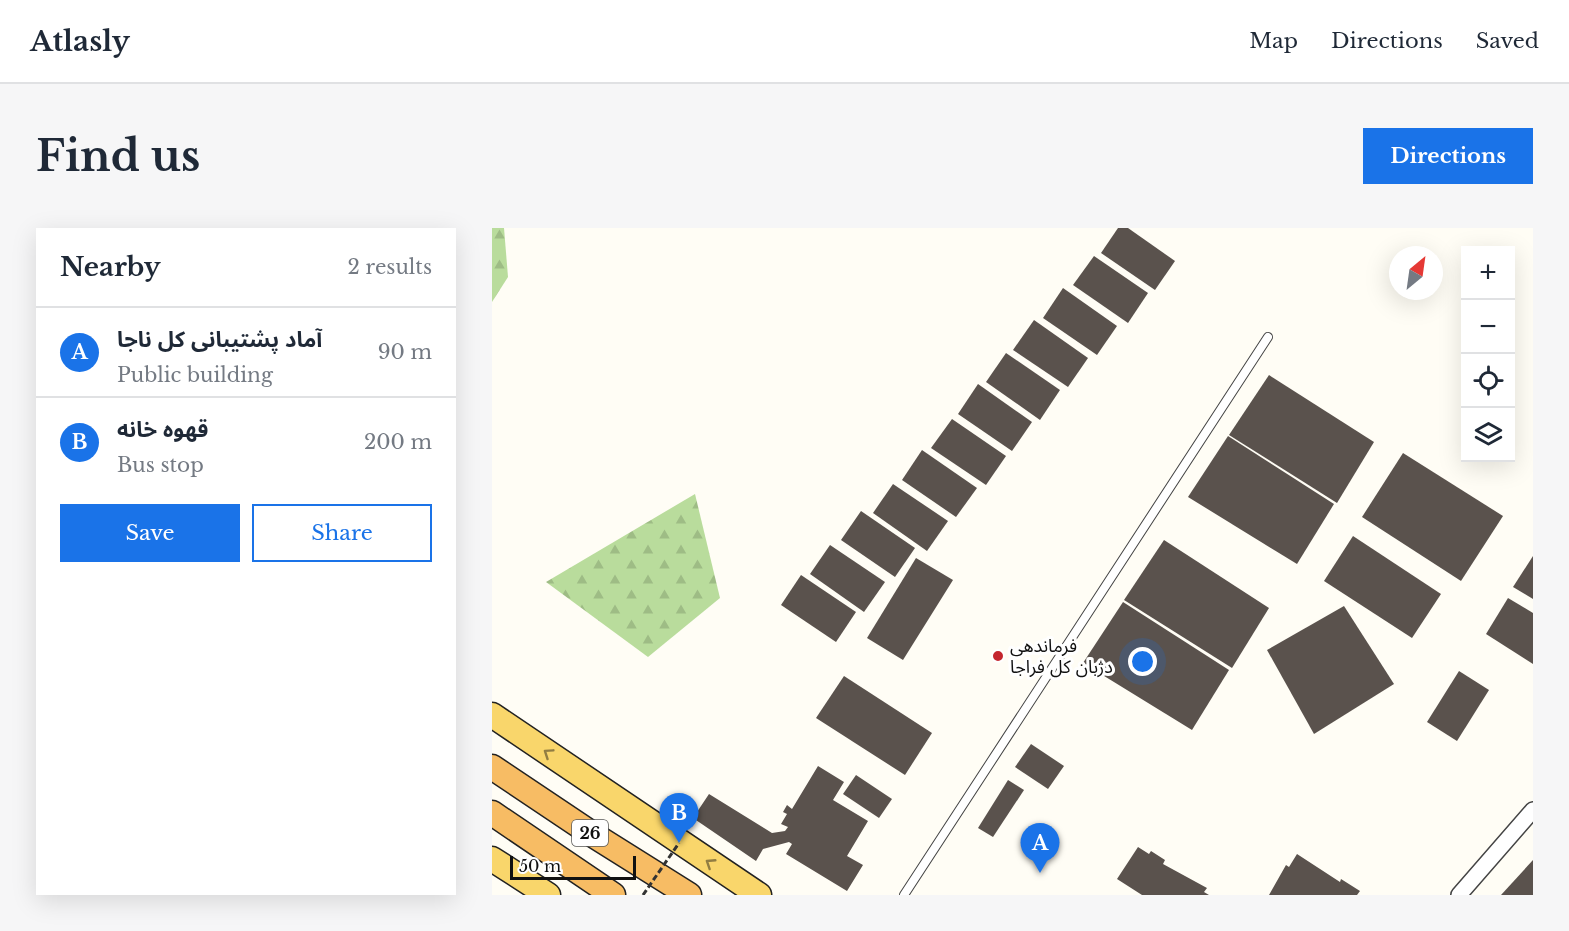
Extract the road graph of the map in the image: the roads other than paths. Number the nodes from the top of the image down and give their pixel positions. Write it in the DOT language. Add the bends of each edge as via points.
graph roads {
  1 [pos="1268,337"];
  2 [pos="492,715"];
  3 [pos="492,766"];
  4 [pos="1533,810"];
  5 [pos="492,813"];
  6 [pos="492,859"];
  7 [pos="548,895"];
  8 [pos="613,895"];
  9 [pos="689,895"];
  10 [pos="759,895"];
  11 [pos="904,895"];
  12 [pos="1458,895"];
  1 -- 11 [label="lane"];
  10 -- 2 [label="main road, one-way"];
  3 -- 9 [label="highway, 26"];
  4 -- 12 [label="street"];
  5 -- 8 [label="highway, 26"];
  6 -- 7 [label="main road"];
}
